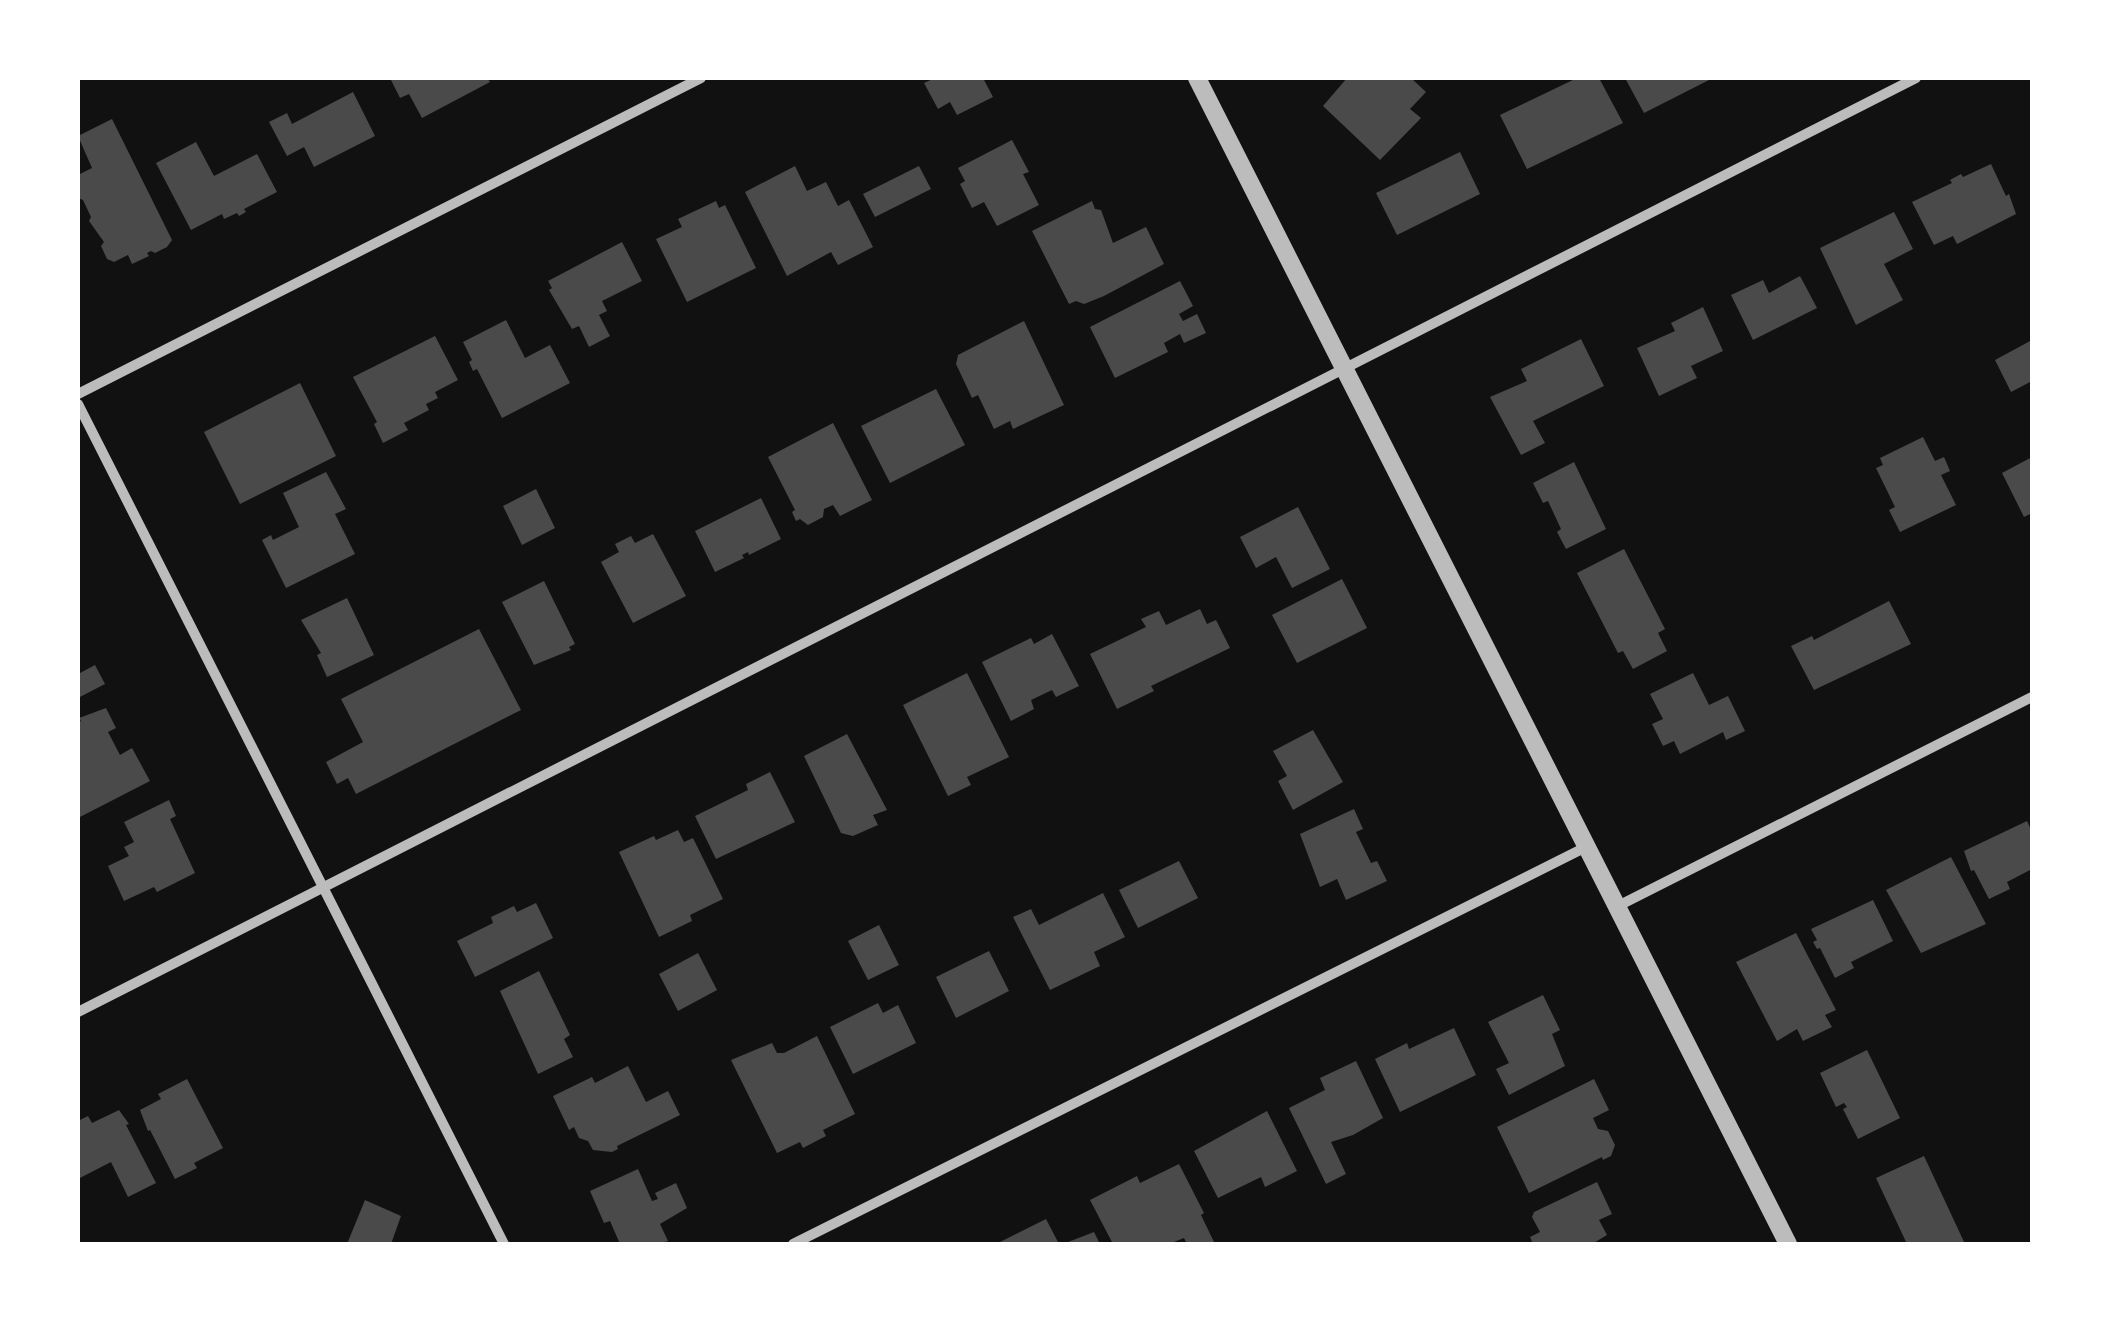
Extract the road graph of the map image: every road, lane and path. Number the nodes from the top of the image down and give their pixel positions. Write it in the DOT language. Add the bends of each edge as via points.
graph roads {
  1 [pos="701,78"];
  2 [pos="1197,78"];
  3 [pos="1916,78"];
  4 [pos="1343,367"];
  5 [pos="78,394"];
  6 [pos="78,404"];
  7 [pos="2032,697"];
  8 [pos="1586,847"];
  9 [pos="323,887"];
  10 [pos="1618,906"];
  11 [pos="78,1012"];
  12 [pos="504,1244"];
  13 [pos="793,1244"];
  14 [pos="1788,1244"];
  1 -- 5 [label="street"];
  2 -- 4 [label="street"];
  3 -- 4 [label="street"];
  4 -- 8 [label="street"];
  4 -- 9 [label="street"];
  6 -- 9 [label="street"];
  7 -- 10 [label="street"];
  8 -- 10 [label="street"];
  8 -- 13 [label="street"];
  9 -- 11 [label="street"];
  9 -- 12 [label="street"];
  10 -- 14 [label="street"];
}
